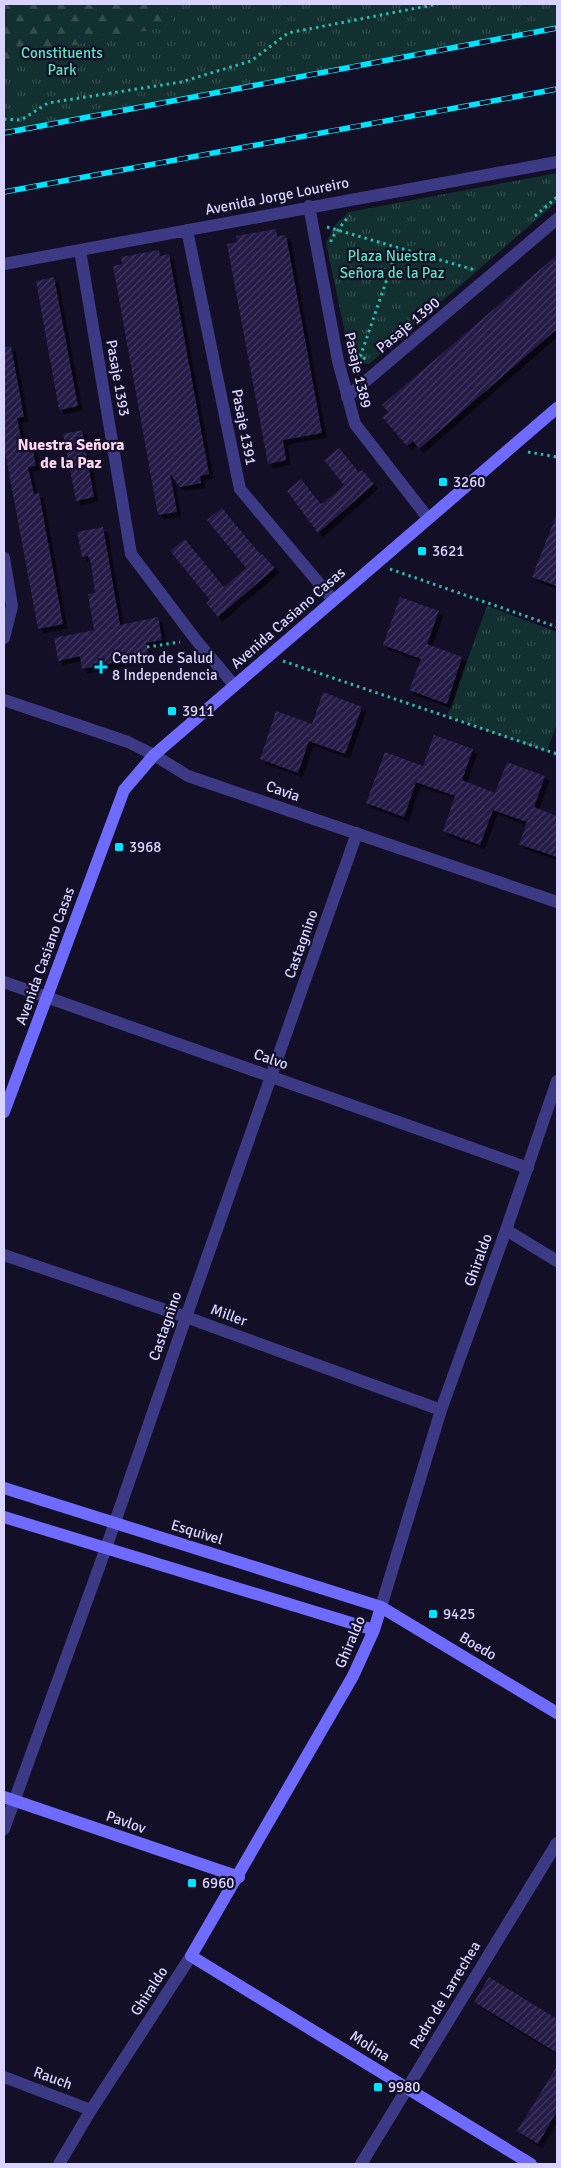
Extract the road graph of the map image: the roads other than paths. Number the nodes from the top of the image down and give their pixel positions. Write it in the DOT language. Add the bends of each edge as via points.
graph roads {
  1 [pos="557,162"];
  2 [pos="309,206"];
  3 [pos="557,219"];
  4 [pos="187,230"];
  5 [pos="80,250"];
  6 [pos="4,264"];
  7 [pos="347,397"];
  8 [pos="557,408"];
  9 [pos="428,518"];
  10 [pos="4,558"];
  11 [pos="333,600"];
  12 [pos="4,638"];
  13 [pos="234,685"];
  14 [pos="4,700"];
  15 [pos="154,754"];
  16 [pos="357,834"];
  17 [pos="557,902"];
  18 [pos="4,982"];
  19 [pos="47,997"];
  20 [pos="271,1076"];
  21 [pos="557,1081"];
  22 [pos="4,1112"];
  23 [pos="528,1168"];
  24 [pos="506,1230"];
  25 [pos="4,1255"];
  26 [pos="557,1261"];
  27 [pos="186,1317"];
  28 [pos="441,1410"];
  29 [pos="4,1488"];
  30 [pos="4,1517"];
  31 [pos="113,1523"];
  32 [pos="106,1548"];
  33 [pos="381,1607"];
  34 [pos="374,1630"];
  35 [pos="557,1713"];
  36 [pos="9,1799"];
  37 [pos="4,1829"];
  38 [pos="557,1843"];
  39 [pos="239,1877"];
  40 [pos="191,1956"];
  41 [pos="4,2077"];
  42 [pos="407,2088"];
  43 [pos="91,2110"];
  44 [pos="59,2164"];
  45 [pos="360,2164"];
  46 [pos="531,2164"];
  1 -- 2 [label="street, Avenida Jorge Loureiro"];
  2 -- 4 [label="street, Avenida Jorge Loureiro"];
  2 -- 7 [label="street, Pasaje 1389"];
  3 -- 7 [label="street, Pasaje 1390"];
  4 -- 5 [label="street, Avenida Jorge Loureiro"];
  4 -- 11 [label="street, Pasaje 1391" via="240,490"];
  5 -- 6 [label="street, Avenida Jorge Loureiro"];
  5 -- 13 [label="street, Pasaje 1393" via="131,554"];
  7 -- 9 [label="street, Pasaje 1389" via="354,424"];
  8 -- 9 [label="street, Avenida Casiano Casas"];
  9 -- 11 [label="street, Avenida Casiano Casas"];
  10 -- 12 [label="street" via="12,606"];
  11 -- 13 [label="street, Avenida Casiano Casas"];
  13 -- 15 [label="street, Avenida Casiano Casas"];
  14 -- 15 [label="street, Cavia"];
  15 -- 16 [label="street, Cavia" via="188,776"];
  15 -- 19 [label="street, Avenida Casiano Casas" via="124,790"];
  16 -- 17 [label="street, Cavia"];
  16 -- 20 [label="street, Castagnino"];
  18 -- 19 [label="street, Calvo"];
  19 -- 20 [label="street, Calvo"];
  19 -- 22 [label="street, Avenida Casiano Casas"];
  20 -- 23 [label="street, Calvo"];
  20 -- 27 [label="street, Castagnino"];
  21 -- 23 [label="street, Ghiraldo"];
  23 -- 24 [label="street, Ghiraldo"];
  24 -- 26 [label="street"];
  24 -- 28 [label="street, Ghiraldo"];
  25 -- 27 [label="street, Miller"];
  27 -- 28 [label="street, Miller"];
  27 -- 31 [label="street, Castagnino"];
  28 -- 33 [label="street, Ghiraldo"];
  29 -- 31 [label="street, Esquivel"];
  30 -- 32 [label="street"];
  31 -- 32 [label="street, Castagnino"];
  31 -- 33 [label="street, Esquivel"];
  32 -- 34 [label="street"];
  32 -- 36 [label="street, Castagnino"];
  33 -- 34 [label="street, Ghiraldo"];
  33 -- 35 [label="street, Boedo"];
  34 -- 39 [label="street, Ghiraldo" via="353,1676"];
  36 -- 37 [label="street, Castagnino"];
  36 -- 39 [label="street, Pavlov"];
  38 -- 42 [label="street, Pedro de Larrechea"];
  39 -- 40 [label="street, Ghiraldo"];
  40 -- 42 [label="street, Molina"];
  40 -- 43 [label="street, Ghiraldo"];
  41 -- 43 [label="street, Rauch"];
  42 -- 45 [label="street, Pedro de Larrechea"];
  42 -- 46 [label="street, Molina"];
  43 -- 44 [label="street, Ghiraldo"];
}
